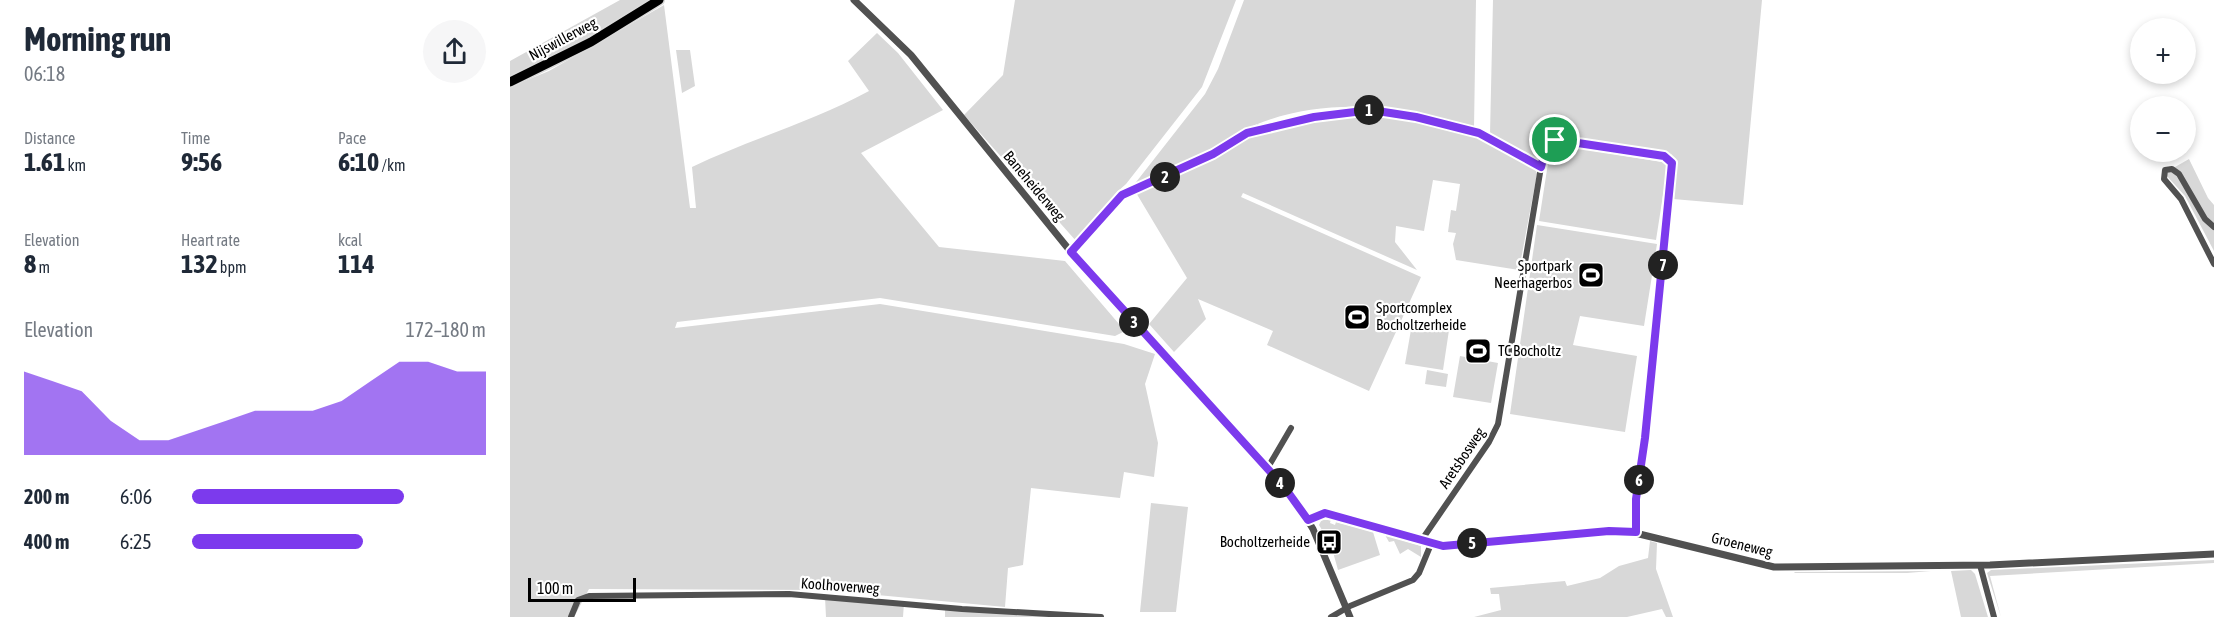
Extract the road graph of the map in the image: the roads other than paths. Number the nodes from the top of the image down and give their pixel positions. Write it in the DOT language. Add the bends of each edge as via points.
graph roads {
  1 [pos="659,0"];
  2 [pos="854,0"];
  3 [pos="866,0"];
  4 [pos="861,6"];
  5 [pos="510,82"];
  6 [pos="1541,167"];
  7 [pos="2214,227"];
  8 [pos="1071,252"];
  9 [pos="2214,264"];
  10 [pos="1291,428"];
  11 [pos="1267,469"];
  12 [pos="1308,520"];
  13 [pos="1636,532"];
  14 [pos="1421,541"];
  15 [pos="1431,544"];
  16 [pos="2214,554"];
  17 [pos="1980,565"];
  18 [pos="1346,609"];
  19 [pos="571,617"];
  20 [pos="1101,617"];
  21 [pos="1332,617"];
  22 [pos="1350,617"];
  23 [pos="1994,617"];
  1 -- 5 [label="main road, Nijswillerweg" via="591,42"];
  2 -- 4 [label="street, Baneheiderweg"];
  3 -- 4 [label="street"];
  4 -- 8 [label="street, Baneheiderweg" via="911,56"];
  6 -- 8 [label="street" via="1479,133 1416,117 1371,110 1314,117 1257,128 1213,154 1122,195"];
  6 -- 13 [label="street, Aretsbosweg" via="1546,146 1555,140 1666,157 1674,170 1636,499"];
  6 -- 14 [label="street, Aretsbosweg" via="1498,424"];
  7 -- 9 [label="street" via="2205,219 2179,174 2171,169 2163,172"];
  8 -- 11 [label="street, Baneheiderweg"];
  10 -- 11 [label="street"];
  11 -- 12 [label="street, Baneheiderweg"];
  12 -- 14 [label="street, Groeneweg" via="1325,513"];
  12 -- 18 [label="street, Baneheiderweg"];
  13 -- 15 [label="street, Groeneweg"];
  13 -- 17 [label="street, Groeneweg" via="1774,567"];
  14 -- 15 [label="street, Groeneweg"];
  15 -- 18 [label="street" via="1413,580"];
  16 -- 17 [label="street, Groeneweg"];
  17 -- 23 [label="street"];
  18 -- 21 [label="street"];
  18 -- 22 [label="street, Baneheiderweg"];
  19 -- 20 [label="street, Koolhoverweg" via="578,600 594,596 789,594"];
}
